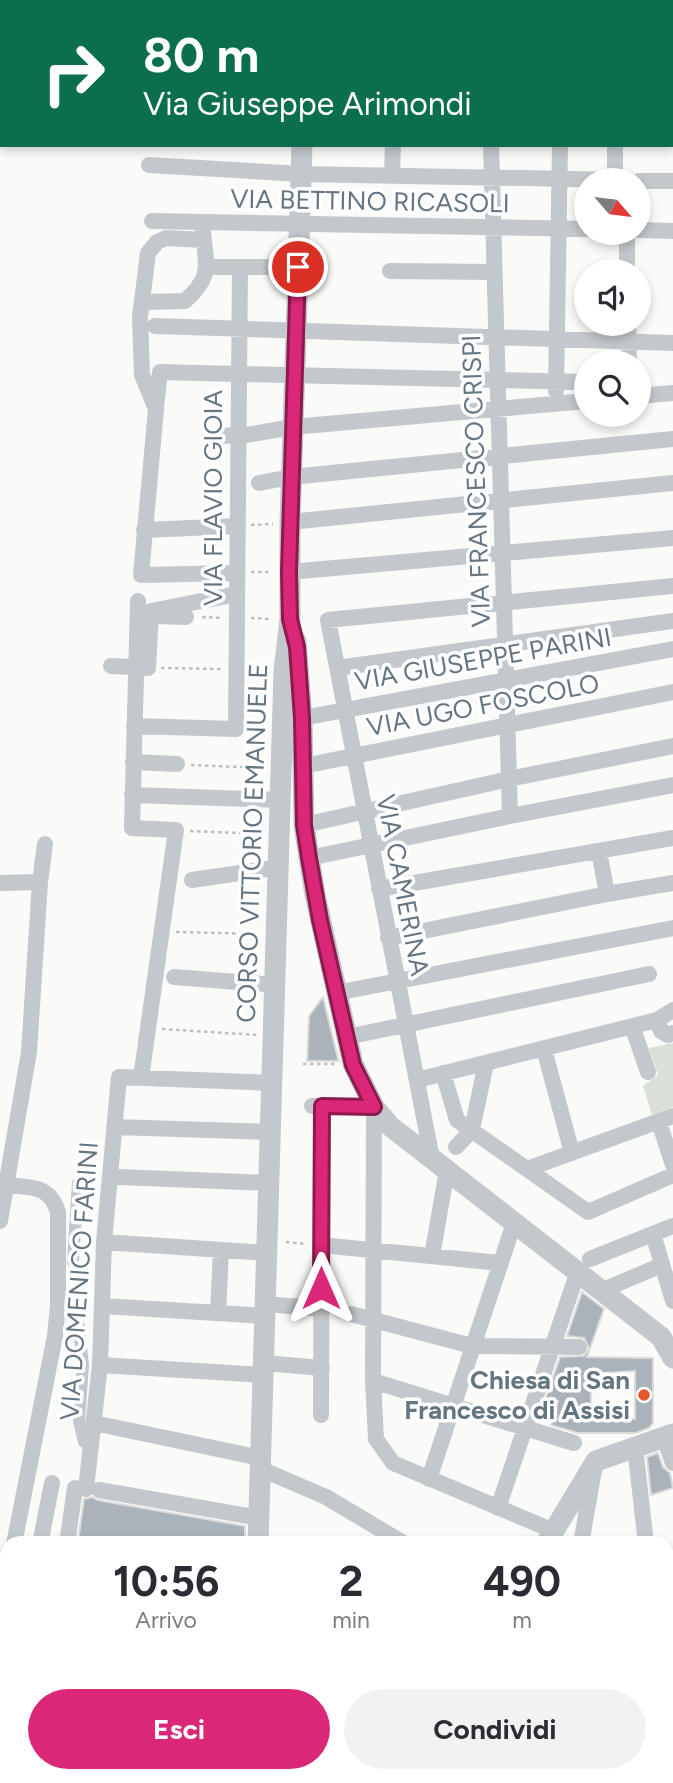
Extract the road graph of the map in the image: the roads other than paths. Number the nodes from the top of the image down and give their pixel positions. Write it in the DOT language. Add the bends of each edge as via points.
graph roads {
  1 [pos="302,147"];
  2 [pos="393,147"];
  3 [pos="491,147"];
  4 [pos="560,147"];
  5 [pos="615,147"];
  6 [pos="149,165"];
  7 [pos="615,168"];
  8 [pos="301,174"];
  9 [pos="392,176"];
  10 [pos="492,177"];
  11 [pos="559,179"];
  12 [pos="574,179"];
  13 [pos="651,181"];
  14 [pos="673,181"];
  15 [pos="152,221"];
  16 [pos="203,223"];
  17 [pos="299,224"];
  18 [pos="493,227"];
  19 [pos="558,229"];
  20 [pos="574,229"];
  21 [pos="651,230"];
  22 [pos="673,231"];
  23 [pos="204,240"];
  24 [pos="206,267"];
  25 [pos="240,267"];
  26 [pos="298,267"];
  27 [pos="390,271"];
  28 [pos="494,272"];
  29 [pos="185,301"];
  30 [pos="144,302"];
  31 [pos="155,326"];
  32 [pos="186,326"];
  33 [pos="239,328"];
  34 [pos="296,330"];
  35 [pos="629,336"];
  36 [pos="496,337"];
  37 [pos="556,340"];
  38 [pos="629,342"];
  39 [pos="673,343"];
  40 [pos="629,350"];
  41 [pos="295,373"];
  42 [pos="242,374"];
  43 [pos="497,380"];
  44 [pos="556,381"];
  45 [pos="574,382"];
  46 [pos="673,393"];
  47 [pos="651,395"];
  48 [pos="574,402"];
  49 [pos="555,404"];
  50 [pos="156,409"];
  51 [pos="498,409"];
  52 [pos="293,427"];
  53 [pos="242,435"];
  54 [pos="219,436"];
  55 [pos="673,439"];
  56 [pos="499,456"];
  57 [pos="291,477"];
  58 [pos="259,483"];
  59 [pos="673,483"];
  60 [pos="501,501"];
  61 [pos="290,522"];
  62 [pos="238,526"];
  63 [pos="144,530"];
  64 [pos="673,538"];
  65 [pos="502,554"];
  66 [pos="289,572"];
  67 [pos="237,573"];
  68 [pos="673,586"];
  69 [pos="237,594"];
  70 [pos="138,601"];
  71 [pos="504,603"];
  72 [pos="151,616"];
  73 [pos="186,617"];
  74 [pos="290,619"];
  75 [pos="673,621"];
  76 [pos="505,645"];
  77 [pos="673,649"];
  78 [pos="111,666"];
  79 [pos="142,667"];
  80 [pos="337,668"];
  81 [pos="506,680"];
  82 [pos="673,692"];
  83 [pos="345,710"];
  84 [pos="302,718"];
  85 [pos="507,725"];
  86 [pos="134,726"];
  87 [pos="673,746"];
  88 [pos="354,756"];
  89 [pos="133,762"];
  90 [pos="177,764"];
  91 [pos="293,767"];
  92 [pos="509,779"];
  93 [pos="673,785"];
  94 [pos="132,794"];
  95 [pos="281,800"];
  96 [pos="364,811"];
  97 [pos="510,816"];
  98 [pos="304,825"];
  99 [pos="673,838"];
  100 [pos="45,844"];
  101 [pos="371,845"];
  102 [pos="599,851"];
  103 [pos="309,858"];
  104 [pos="279,867"];
  105 [pos="192,880"];
  106 [pos="40,882"];
  107 [pos="0,883"];
  108 [pos="673,883"];
  109 [pos="379,889"];
  110 [pos="607,894"];
  111 [pos="673,928"];
  112 [pos="388,938"];
  113 [pos="649,974"];
  114 [pos="174,976"];
  115 [pos="396,980"];
  116 [pos="276,985"];
  117 [pos="336,993"];
  118 [pos="673,1010"];
  119 [pos="657,1020"];
  120 [pos="406,1025"];
  121 [pos="632,1026"];
  122 [pos="673,1033"];
  123 [pos="347,1037"];
  124 [pos="544,1049"];
  125 [pos="486,1063"];
  126 [pos="648,1072"];
  127 [pos="443,1073"];
  128 [pos="141,1078"];
  129 [pos="417,1080"];
  130 [pos="273,1083"];
  131 [pos="374,1107"];
  132 [pos="666,1119"];
  133 [pos="114,1127"];
  134 [pos="472,1130"];
  135 [pos="271,1132"];
  136 [pos="456,1147"];
  137 [pos="572,1153"];
  138 [pos="440,1165"];
  139 [pos="673,1166"];
  140 [pos="527,1169"];
  141 [pos="673,1175"];
  142 [pos="119,1177"];
  143 [pos="78,1183"];
  144 [pos="270,1183"];
  145 [pos="6,1185"];
  146 [pos="0,1221"];
  147 [pos="514,1223"];
  148 [pos="673,1226"];
  149 [pos="653,1234"];
  150 [pos="104,1242"];
  151 [pos="321,1245"];
  152 [pos="268,1247"];
  153 [pos="221,1250"];
  154 [pos="373,1250"];
  155 [pos="432,1256"];
  156 [pos="73,1262"];
  157 [pos="500,1263"];
  158 [pos="584,1265"];
  159 [pos="662,1265"];
  160 [pos="603,1290"];
  161 [pos="673,1301"];
  162 [pos="76,1304"];
  163 [pos="103,1306"];
  164 [pos="321,1309"];
  165 [pos="266,1310"];
  166 [pos="218,1314"];
  167 [pos="351,1314"];
  168 [pos="373,1320"];
  169 [pos="667,1334"];
  170 [pos="472,1346"];
  171 [pos="551,1347"];
  172 [pos="579,1347"];
  173 [pos="673,1358"];
  174 [pos="100,1365"];
  175 [pos="321,1368"];
  176 [pos="264,1369"];
  177 [pos="373,1381"];
  178 [pos="453,1406"];
  179 [pos="321,1415"];
  180 [pos="94,1423"];
  181 [pos="524,1428"];
  182 [pos="669,1436"];
  183 [pos="85,1441"];
  184 [pos="574,1443"];
  185 [pos="635,1447"];
  186 [pos="596,1461"];
  187 [pos="673,1463"];
  188 [pos="261,1464"];
  189 [pos="429,1479"];
  190 [pos="52,1483"];
  191 [pos="87,1489"];
  192 [pos="498,1508"];
  193 [pos="259,1518"];
  194 [pos="16,1536"];
  195 [pos="42,1536"];
  196 [pos="70,1536"];
  197 [pos="258,1536"];
  198 [pos="389,1536"];
  199 [pos="548,1536"];
  200 [pos="551,1536"];
  201 [pos="582,1536"];
  202 [pos="645,1536"];
  1 -- 8 [label="street, CORSO VITTORIO EMANUELE"];
  2 -- 9 [label="street"];
  3 -- 10 [label="street, VIA FRANCESCO CRISPI"];
  4 -- 11 [label="street"];
  5 -- 7 [label="street"];
  6 -- 8 [label="street"];
  8 -- 9 [label="street"];
  8 -- 17 [label="street, CORSO VITTORIO EMANUELE"];
  9 -- 10 [label="street"];
  10 -- 11 [label="street"];
  10 -- 18 [label="street, VIA FRANCESCO CRISPI"];
  11 -- 12 [label="street"];
  11 -- 19 [label="street"];
  13 -- 14 [label="street"];
  15 -- 16 [label="street, VIA BETTINO RICASOLI"];
  16 -- 17 [label="street, VIA BETTINO RICASOLI"];
  16 -- 23 [label="street"];
  17 -- 18 [label="street, VIA BETTINO RICASOLI"];
  17 -- 26 [label="street, CORSO VITTORIO EMANUELE"];
  18 -- 19 [label="street, VIA BETTINO RICASOLI"];
  18 -- 28 [label="street, VIA FRANCESCO CRISPI"];
  19 -- 20 [label="street, VIA BETTINO RICASOLI"];
  19 -- 37 [label="street"];
  21 -- 22 [label="street"];
  23 -- 24 [label="street"];
  23 -- 30 [label="street" via="176,237 157,242 148,253"];
  24 -- 25 [label="street"];
  24 -- 29 [label="street" via="199,289"];
  25 -- 26 [label="street"];
  25 -- 33 [label="street, VIA FLAVIO GIOIA"];
  26 -- 34 [label="street, CORSO VITTORIO EMANUELE"];
  27 -- 28 [label="street"];
  28 -- 36 [label="street, VIA FRANCESCO CRISPI"];
  29 -- 30 [label="street"];
  29 -- 32 [label="street"];
  30 -- 50 [label="street" via="140,317 142,375"];
  31 -- 32 [label="street"];
  32 -- 33 [label="street"];
  33 -- 34 [label="street"];
  33 -- 42 [label="street, VIA FLAVIO GIOIA"];
  34 -- 36 [label="street"];
  34 -- 41 [label="street, CORSO VITTORIO EMANUELE"];
  35 -- 38 [label="street"];
  36 -- 37 [label="street"];
  36 -- 43 [label="street, VIA FRANCESCO CRISPI"];
  37 -- 38 [label="street"];
  37 -- 44 [label="street"];
  38 -- 39 [label="street"];
  38 -- 40 [label="street"];
  41 -- 42 [label="street"];
  41 -- 43 [label="street"];
  41 -- 52 [label="street, CORSO VITTORIO EMANUELE"];
  42 -- 50 [label="street" via="160,372"];
  42 -- 53 [label="street, VIA FLAVIO GIOIA"];
  43 -- 44 [label="street"];
  43 -- 51 [label="street, VIA FRANCESCO CRISPI"];
  44 -- 45 [label="street"];
  44 -- 49 [label="street"];
  46 -- 47 [label="street"];
  48 -- 49 [label="street"];
  49 -- 51 [label="street"];
  50 -- 63 [label="street"];
  51 -- 52 [label="street"];
  51 -- 56 [label="street, VIA FRANCESCO CRISPI"];
  52 -- 53 [label="street"];
  52 -- 57 [label="street, CORSO VITTORIO EMANUELE"];
  53 -- 54 [label="street"];
  53 -- 62 [label="street, VIA FLAVIO GIOIA"];
  55 -- 56 [label="street"];
  56 -- 57 [label="street"];
  56 -- 60 [label="street, VIA FRANCESCO CRISPI"];
  57 -- 58 [label="street"];
  57 -- 61 [label="street, CORSO VITTORIO EMANUELE"];
  59 -- 60 [label="street"];
  60 -- 61 [label="street"];
  60 -- 65 [label="street, VIA FRANCESCO CRISPI"];
  61 -- 66 [label="street, CORSO VITTORIO EMANUELE"];
  62 -- 63 [label="street"];
  62 -- 67 [label="street, VIA FLAVIO GIOIA"];
  63 -- 67 [label="street" via="141,575"];
  64 -- 65 [label="street"];
  65 -- 66 [label="street"];
  65 -- 71 [label="street, VIA FRANCESCO CRISPI"];
  66 -- 74 [label="street, CORSO VITTORIO EMANUELE"];
  67 -- 69 [label="street, VIA FLAVIO GIOIA"];
  68 -- 71 [label="street"];
  69 -- 72 [label="street" via="151,611"];
  69 -- 86 [label="street, VIA FLAVIO GIOIA" via="236,729"];
  70 -- 79 [label="street"];
  71 -- 76 [label="street, VIA FRANCESCO CRISPI"];
  71 -- 80 [label="street, VIA CAMERINA" via="328,620"];
  72 -- 73 [label="street"];
  72 -- 79 [label="street"];
  74 -- 84 [label="street" via="297,647"];
  74 -- 91 [label="street, CORSO VITTORIO EMANUELE" via="284,731"];
  75 -- 76 [label="street"];
  76 -- 80 [label="street"];
  76 -- 81 [label="street, VIA FRANCESCO CRISPI"];
  77 -- 81 [label="street, VIA GIUSEPPE PARINI"];
  78 -- 79 [label="street"];
  79 -- 86 [label="street"];
  80 -- 83 [label="street, VIA CAMERINA"];
  81 -- 83 [label="street, VIA GIUSEPPE PARINI"];
  81 -- 85 [label="street, VIA FRANCESCO CRISPI"];
  82 -- 85 [label="street, VIA UGO FOSCOLO"];
  83 -- 84 [label="street, VIA GIUSEPPE PARINI"];
  83 -- 88 [label="street, VIA CAMERINA"];
  84 -- 91 [label="street"];
  85 -- 88 [label="street, VIA UGO FOSCOLO"];
  85 -- 92 [label="street, VIA FRANCESCO CRISPI"];
  86 -- 89 [label="street"];
  87 -- 92 [label="street"];
  88 -- 91 [label="street, VIA UGO FOSCOLO"];
  88 -- 96 [label="street, VIA CAMERINA"];
  89 -- 90 [label="street"];
  89 -- 94 [label="street"];
  91 -- 95 [label="street, CORSO VITTORIO EMANUELE"];
  91 -- 98 [label="street"];
  92 -- 96 [label="street"];
  92 -- 97 [label="street, VIA FRANCESCO CRISPI"];
  93 -- 97 [label="street"];
  94 -- 95 [label="street"];
  94 -- 128 [label="street" via="132,828 176,830"];
  95 -- 104 [label="street, CORSO VITTORIO EMANUELE"];
  96 -- 98 [label="street"];
  96 -- 101 [label="street, VIA CAMERINA"];
  97 -- 101 [label="street"];
  98 -- 103 [label="street"];
  99 -- 102 [label="street"];
  100 -- 106 [label="street"];
  101 -- 103 [label="street"];
  101 -- 109 [label="street, VIA CAMERINA"];
  102 -- 109 [label="street"];
  102 -- 110 [label="street"];
  103 -- 117 [label="street"];
  104 -- 105 [label="street"];
  104 -- 116 [label="street, CORSO VITTORIO EMANUELE"];
  106 -- 107 [label="street"];
  106 -- 145 [label="street" via="29,1052"];
  108 -- 110 [label="street"];
  109 -- 112 [label="street, VIA CAMERINA"];
  110 -- 112 [label="street"];
  111 -- 115 [label="street"];
  112 -- 115 [label="street, VIA CAMERINA"];
  113 -- 120 [label="street"];
  114 -- 116 [label="street"];
  115 -- 117 [label="street"];
  115 -- 120 [label="street, VIA CAMERINA"];
  116 -- 130 [label="street, CORSO VITTORIO EMANUELE"];
  117 -- 123 [label="street"];
  118 -- 119 [label="street"];
  119 -- 121 [label="street"];
  119 -- 122 [label="street" via="661,1031"];
  120 -- 123 [label="street"];
  120 -- 129 [label="street, VIA CAMERINA"];
  121 -- 124 [label="street"];
  121 -- 126 [label="street"];
  123 -- 131 [label="street" via="353,1065"];
  124 -- 125 [label="street"];
  124 -- 137 [label="street"];
  125 -- 127 [label="street"];
  125 -- 134 [label="street"];
  127 -- 129 [label="street"];
  127 -- 134 [label="street" via="457,1120"];
  128 -- 130 [label="street"];
  128 -- 133 [label="street, VIA DOMENICO FARINI" via="119,1077"];
  129 -- 138 [label="street, VIA CAMERINA"];
  130 -- 135 [label="street, CORSO VITTORIO EMANUELE"];
  131 -- 138 [label="street" via="390,1126"];
  131 -- 151 [label="street" via="317,1106"];
  131 -- 154 [label="street"];
  132 -- 137 [label="street"];
  132 -- 139 [label="street"];
  133 -- 135 [label="street"];
  133 -- 150 [label="street, VIA DOMENICO FARINI"];
  134 -- 136 [label="street"];
  134 -- 140 [label="street"];
  135 -- 144 [label="street, CORSO VITTORIO EMANUELE"];
  137 -- 140 [label="street"];
  138 -- 147 [label="street"];
  138 -- 155 [label="street"];
  140 -- 141 [label="street" via="588,1212"];
  142 -- 144 [label="street"];
  143 -- 156 [label="street"];
  144 -- 152 [label="street, CORSO VITTORIO EMANUELE"];
  145 -- 146 [label="street"];
  145 -- 194 [label="street" via="47,1192 58,1212 55,1336"];
  147 -- 157 [label="street"];
  147 -- 158 [label="street"];
  148 -- 149 [label="street"];
  149 -- 158 [label="street"];
  149 -- 159 [label="street"];
  150 -- 153 [label="street"];
  150 -- 163 [label="street, VIA DOMENICO FARINI"];
  151 -- 154 [label="street"];
  151 -- 164 [label="street"];
  152 -- 153 [label="street"];
  152 -- 165 [label="street, CORSO VITTORIO EMANUELE"];
  153 -- 166 [label="street"];
  154 -- 155 [label="street"];
  154 -- 168 [label="street"];
  155 -- 157 [label="street"];
  157 -- 170 [label="street"];
  158 -- 160 [label="street"];
  158 -- 171 [label="street"];
  159 -- 160 [label="street"];
  159 -- 161 [label="street"];
  160 -- 169 [label="street"];
  162 -- 183 [label="street" via="83,1365 79,1420"];
  163 -- 166 [label="street"];
  163 -- 174 [label="street, VIA DOMENICO FARINI"];
  164 -- 165 [label="street"];
  164 -- 175 [label="street"];
  165 -- 166 [label="street"];
  165 -- 176 [label="street, CORSO VITTORIO EMANUELE"];
  167 -- 168 [label="street"];
  168 -- 170 [label="street"];
  168 -- 177 [label="street"];
  169 -- 173 [label="street"];
  170 -- 171 [label="street"];
  170 -- 178 [label="street"];
  171 -- 172 [label="street"];
  171 -- 181 [label="street"];
  174 -- 176 [label="street"];
  174 -- 180 [label="street, VIA DOMENICO FARINI"];
  175 -- 176 [label="street"];
  175 -- 179 [label="street"];
  176 -- 188 [label="street, CORSO VITTORIO EMANUELE"];
  177 -- 178 [label="street"];
  177 -- 189 [label="street" via="376,1439 393,1464"];
  178 -- 181 [label="street"];
  178 -- 189 [label="street"];
  180 -- 188 [label="street"];
  180 -- 191 [label="street, VIA DOMENICO FARINI"];
  181 -- 184 [label="street"];
  181 -- 192 [label="street"];
  182 -- 185 [label="street"];
  182 -- 187 [label="street"];
  185 -- 186 [label="street"];
  185 -- 202 [label="street"];
  186 -- 200 [label="street"];
  186 -- 201 [label="street"];
  188 -- 193 [label="street, CORSO VITTORIO EMANUELE"];
  188 -- 198 [label="street" via="327,1497"];
  189 -- 192 [label="street"];
  190 -- 195 [label="street"];
  191 -- 193 [label="street"];
  191 -- 196 [label="street, VIA DOMENICO FARINI"];
  192 -- 199 [label="street"];
  193 -- 197 [label="street, CORSO VITTORIO EMANUELE"];
}
